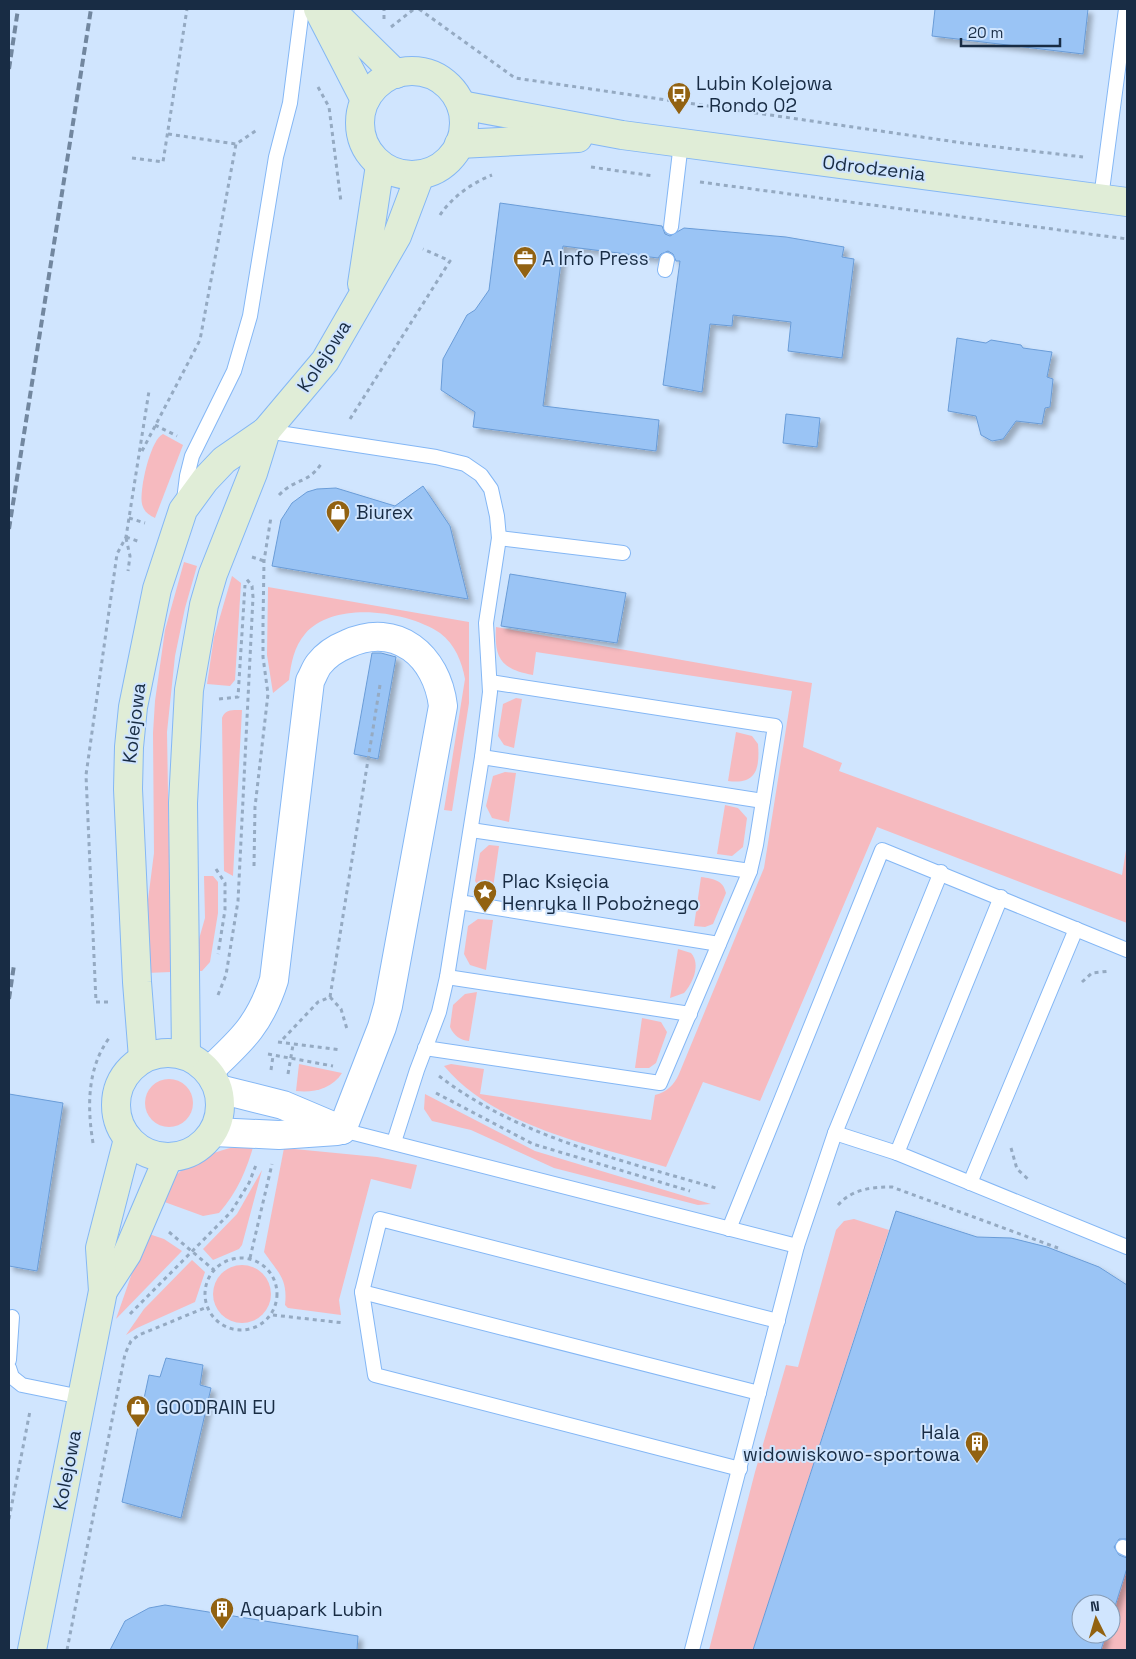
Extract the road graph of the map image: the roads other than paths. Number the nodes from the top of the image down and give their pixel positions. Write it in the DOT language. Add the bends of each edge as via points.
graph roads {
  1 [pos="302,9"];
  2 [pos="318,9"];
  3 [pos="330,9"];
  4 [pos="1126,9"];
  5 [pos="396,74"];
  6 [pos="365,100"];
  7 [pos="461,106"];
  8 [pos="622,135"];
  9 [pos="681,143"];
  10 [pos="460,144"];
  11 [pos="380,165"];
  12 [pos="420,175"];
  13 [pos="1114,200"];
  14 [pos="671,227"];
  15 [pos="359,300"];
  16 [pos="266,431"];
  17 [pos="183,510"];
  18 [pos="499,538"];
  19 [pos="623,553"];
  20 [pos="490,682"];
  21 [pos="482,758"];
  22 [pos="763,801"];
  23 [pos="471,830"];
  24 [pos="750,871"];
  25 [pos="941,872"];
  26 [pos="1001,897"];
  27 [pos="459,902"];
  28 [pos="1076,929"];
  29 [pos="719,944"];
  30 [pos="1127,950"];
  31 [pos="447,977"];
  32 [pos="690,1014"];
  33 [pos="425,1048"];
  34 [pos="186,1055"];
  35 [pos="143,1058"];
  36 [pos="214,1080"];
  37 [pos="342,1130"];
  38 [pos="214,1132"];
  39 [pos="835,1133"];
  40 [pos="128,1139"];
  41 [pos="394,1142"];
  42 [pos="897,1153"];
  43 [pos="168,1158"];
  44 [pos="970,1183"];
  45 [pos="729,1229"];
  46 [pos="797,1246"];
  47 [pos="1127,1247"];
  48 [pos="103,1291"];
  49 [pos="362,1292"];
  50 [pos="12,1318"];
  51 [pos="778,1321"];
  52 [pos="9,1360"];
  53 [pos="9,1368"];
  54 [pos="759,1393"];
  55 [pos="81,1397"];
  56 [pos="740,1469"];
  57 [pos="32,1650"];
  58 [pos="692,1650"];
  1 -- 17 [label="lane" via="290,103 276,156 248,324 234,371 192,456"];
  2 -- 6 [label="street"];
  3 -- 5 [label="street"];
  4 -- 13 [label="lane" via="1106,160"];
  5 -- 6 [label="street" via="372,88"];
  5 -- 7 [label="street" via="416,72 435,77 455,94"];
  6 -- 11 [label="street" via="360,118 361,135 367,152"];
  7 -- 8 [label="street, Odrodzenia"];
  7 -- 10 [label="street" via="464,118"];
  8 -- 9 [label="street, Odrodzenia"];
  8 -- 10 [label="street, Odrodzenia"];
  9 -- 13 [label="street, Odrodzenia"];
  9 -- 14 [label="lane"];
  10 -- 12 [label="street" via="437,169"];
  11 -- 12 [label="street" via="406,176"];
  11 -- 15 [label="street, Kolejowa"];
  12 -- 15 [label="street, Kolejowa" via="397,236"];
  15 -- 16 [label="street, Kolejowa" via="326,361"];
  16 -- 17 [label="street, Kolejowa" via="224,460"];
  16 -- 18 [label="lane" via="465,464 491,489"];
  16 -- 34 [label="street, Kolejowa" via="204,605 189,690 184,754"];
  17 -- 35 [label="street, Kolejowa" via="148,627 129,747 128,808"];
  18 -- 19 [label="lane"];
  18 -- 20 [label="lane" via="486,623"];
  20 -- 21 [label="lane"];
  20 -- 22 [label="lane" via="775,726"];
  21 -- 22 [label="lane"];
  21 -- 23 [label="lane"];
  22 -- 24 [label="lane"];
  23 -- 24 [label="lane"];
  23 -- 27 [label="lane"];
  24 -- 29 [label="lane"];
  25 -- 26 [label="lane"];
  25 -- 39 [label="lane"];
  25 -- 45 [label="lane" via="882,850"];
  26 -- 28 [label="lane"];
  26 -- 42 [label="lane"];
  27 -- 29 [label="lane"];
  27 -- 31 [label="lane"];
  28 -- 30 [label="lane"];
  28 -- 44 [label="lane"];
  29 -- 32 [label="lane"];
  31 -- 32 [label="lane"];
  31 -- 33 [label="lane" via="439,1012"];
  32 -- 33 [label="lane" via="660,1083"];
  33 -- 41 [label="lane"];
  34 -- 35 [label="street" via="171,1052"];
  34 -- 36 [label="street" via="199,1062"];
  35 -- 40 [label="street" via="122,1080 117,1095 116,1110"];
  36 -- 37 [label="street"];
  36 -- 37 [label="street" via="256,1024 274,980 310,681 319,664 335,649 356,640 388,637 407,644 431,667 443,706 388,1006"];
  36 -- 38 [label="street" via="221,1111"];
  37 -- 38 [label="street" via="263,1134"];
  37 -- 41 [label="lane"];
  38 -- 43 [label="street" via="202,1146 186,1155"];
  39 -- 42 [label="lane"];
  39 -- 46 [label="lane"];
  40 -- 43 [label="street" via="139,1149"];
  40 -- 48 [label="street" via="100,1248"];
  41 -- 45 [label="lane"];
  42 -- 44 [label="lane"];
  43 -- 48 [label="street" via="131,1246"];
  44 -- 47 [label="lane"];
  45 -- 46 [label="lane"];
  46 -- 51 [label="lane"];
  48 -- 55 [label="street, Kolejowa"];
  49 -- 51 [label="lane" via="380,1219"];
  49 -- 54 [label="lane"];
  49 -- 56 [label="lane" via="375,1375"];
  50 -- 52 [label="lane"];
  51 -- 54 [label="lane"];
  53 -- 55 [label="lane" via="16,1382"];
  54 -- 56 [label="lane"];
  55 -- 57 [label="street, Kolejowa"];
  56 -- 58 [label="lane"];
}
